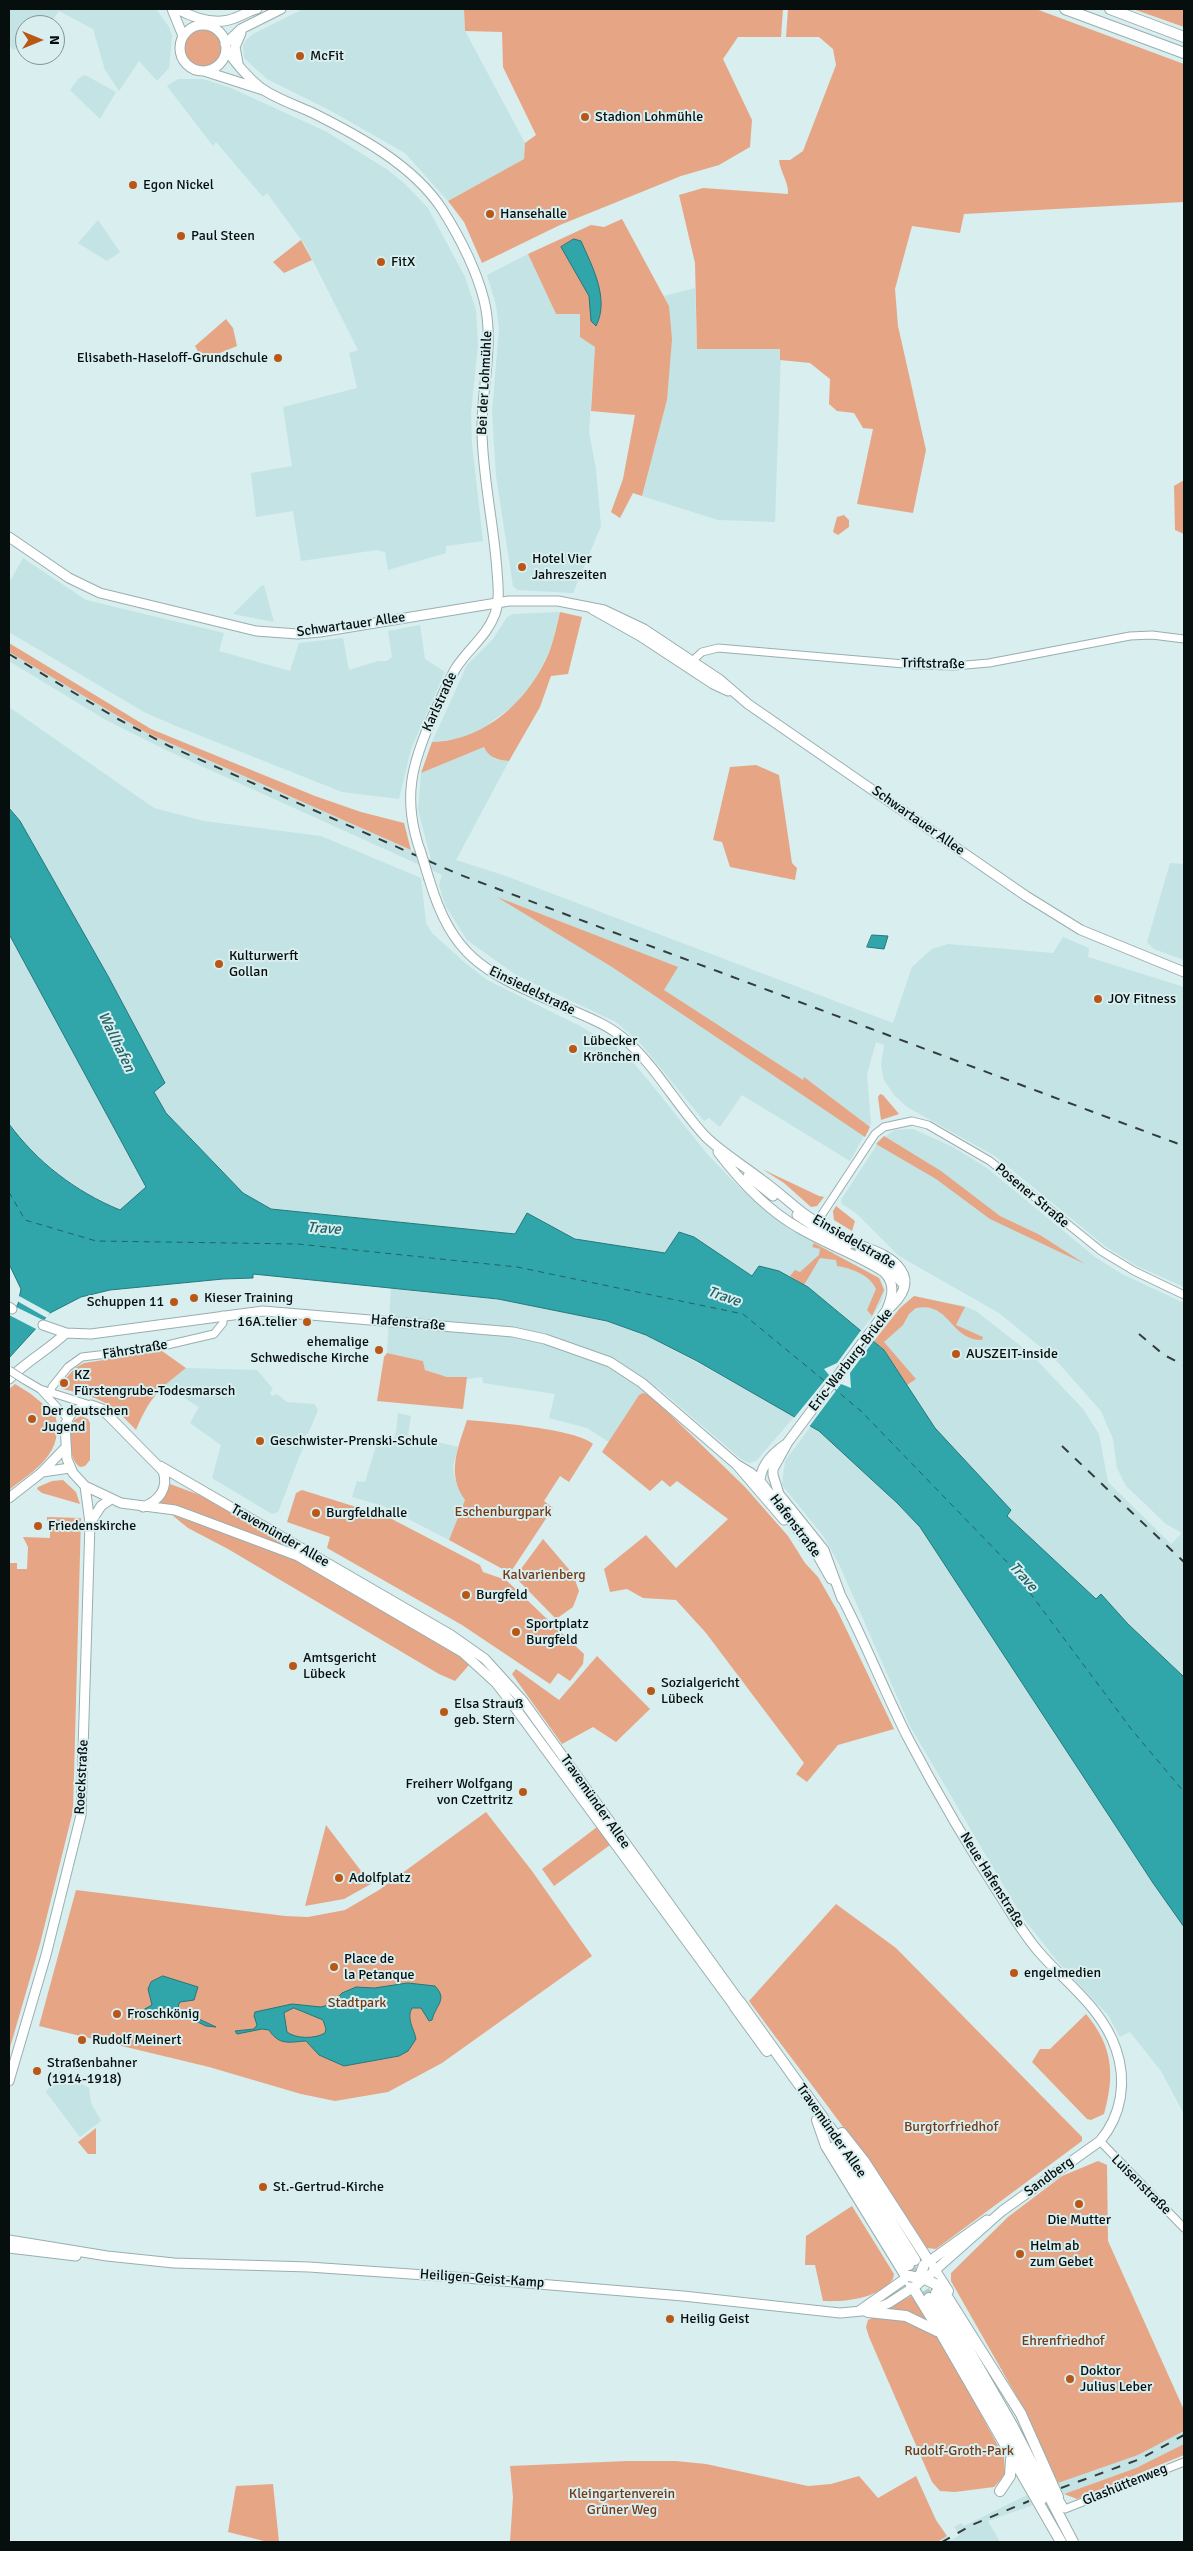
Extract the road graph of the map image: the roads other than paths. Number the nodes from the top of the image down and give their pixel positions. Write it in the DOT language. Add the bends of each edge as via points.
graph roads {
  1 [pos="257,9"];
  2 [pos="264,9"];
  3 [pos="281,9"];
  4 [pos="1065,9"];
  5 [pos="1110,9"];
  6 [pos="175,10"];
  7 [pos="249,24"];
  8 [pos="198,25"];
  9 [pos="216,29"];
  10 [pos="183,36"];
  11 [pos="1184,36"];
  12 [pos="226,47"];
  13 [pos="1184,53"];
  14 [pos="241,70"];
  15 [pos="203,71"];
  16 [pos="263,90"];
  17 [pos="9,537"];
  18 [pos="497,603"];
  19 [pos="1184,639"];
  20 [pos="689,664"];
  21 [pos="410,811"];
  22 [pos="1184,972"];
  23 [pos="706,1137"];
  24 [pos="813,1228"];
  25 [pos="905,1286"];
  26 [pos="1184,1295"];
  27 [pos="886,1311"];
  28 [pos="223,1315"];
  29 [pos="43,1325"];
  30 [pos="66,1333"];
  31 [pos="9,1370"];
  32 [pos="9,1379"];
  33 [pos="40,1389"];
  34 [pos="50,1393"];
  35 [pos="91,1405"];
  36 [pos="68,1418"];
  37 [pos="788,1442"];
  38 [pos="65,1448"];
  39 [pos="765,1464"];
  40 [pos="160,1466"];
  41 [pos="70,1468"];
  42 [pos="42,1472"];
  43 [pos="773,1475"];
  44 [pos="750,1476"];
  45 [pos="760,1481"];
  46 [pos="85,1486"];
  47 [pos="762,1496"];
  48 [pos="9,1498"];
  49 [pos="111,1499"];
  50 [pos="143,1506"];
  51 [pos="90,1523"];
  52 [pos="844,1603"];
  53 [pos="738,2005"];
  54 [pos="9,2081"];
  55 [pos="819,2118"];
  56 [pos="1100,2141"];
  57 [pos="1184,2228"];
  58 [pos="9,2240"];
  59 [pos="9,2248"];
  60 [pos="106,2256"];
  61 [pos="918,2272"];
  62 [pos="930,2294"];
  63 [pos="856,2312"];
  64 [pos="868,2312"];
  65 [pos="960,2317"];
  66 [pos="942,2335"];
  67 [pos="1011,2398"];
  68 [pos="1010,2454"];
  69 [pos="1184,2462"];
  70 [pos="1038,2475"];
  71 [pos="1000,2491"];
  72 [pos="1058,2497"];
  73 [pos="1063,2542"];
  74 [pos="1073,2542"];
  1 -- 6 [label="main road" via="216,21"];
  2 -- 9 [label="main road"];
  3 -- 7 [label="main road"];
  4 -- 13 [label="highway"];
  5 -- 11 [label="highway"];
  6 -- 8 [label="main road"];
  6 -- 10 [label="main road"];
  7 -- 12 [label="main road"];
  7 -- 14 [label="main road" via="237,38 235,47 235,57"];
  8 -- 9 [label="main road"];
  8 -- 10 [label="main road"];
  9 -- 12 [label="main road"];
  10 -- 15 [label="main road" via="182,58 192,68"];
  12 -- 14 [label="main road, Bei der Lohmühle"];
  12 -- 15 [label="main road" via="219,64"];
  14 -- 16 [label="main road, Bei der Lohmühle"];
  15 -- 16 [label="main road, Bei der Lohmühle"];
  16 -- 18 [label="main road, Bei der Lohmühle" via="348,132 414,178 442,210 475,274 488,322 482,435 496,554"];
  17 -- 18 [label="main road, Schwartauer Allee" via="69,578 100,594 256,631 320,632"];
  18 -- 20 [label="main road, Schwartauer Allee" via="538,599 591,609"];
  18 -- 21 [label="main road, Karlstraße" via="487,629 455,670 422,741 411,776"];
  19 -- 20 [label="street, Triftstraße" via="1130,636 988,663 954,666 718,648 702,652"];
  20 -- 22 [label="main road, Schwartauer Allee" via="1026,896 1100,939"];
  21 -- 23 [label="main road, Einsiedelstraße, bridge" via="439,910 448,929 470,956 495,974 600,1023 622,1038"];
  23 -- 24 [label="main road, Einsiedelstraße"];
  23 -- 24 [label="main road, Einsiedelstraße" via="719,1152"];
  24 -- 25 [label="main road, Einsiedelstraße" via="877,1260"];
  24 -- 25 [label="main road, Einsiedelstraße" via="891,1260 904,1276"];
  24 -- 26 [label="street, Posener Straße" via="875,1134 884,1127 912,1121 928,1126 990,1161 1101,1251"];
  24 -- 27 [label="main road, Einsiedelstraße" via="884,1272 892,1291"];
  25 -- 27 [label="main road, Eric-Warburg-Brücke" via="897,1302"];
  27 -- 37 [label="main road, Eric-Warburg-Brücke"];
  28 -- 30 [label="main road, Hafenstraße" via="112,1332"];
  28 -- 34 [label="street, Fährstraße" via="223,1323 214,1334 150,1350 82,1358 68,1367"];
  28 -- 44 [label="main road, Hafenstraße" via="275,1311 513,1332 545,1339 610,1362 642,1383"];
  29 -- 30 [label="main road, Hafenstraße"];
  30 -- 32 [label="main road" via="27,1361"];
  31 -- 33 [label="street, bridge"];
  33 -- 34 [label="street"];
  33 -- 36 [label="street"];
  34 -- 35 [label="street"];
  35 -- 36 [label="main road" via="76,1410"];
  35 -- 40 [label="main road, Travemünder Allee" via="108,1414"];
  36 -- 38 [label="main road"];
  37 -- 39 [label="main road, Eric-Warburg-Brücke"];
  37 -- 43 [label="main road, Eric-Warburg-Brücke"];
  38 -- 41 [label="main road"];
  38 -- 42 [label="main road"];
  39 -- 44 [label="main road"];
  39 -- 45 [label="main road, Eric-Warburg-Brücke"];
  40 -- 50 [label="main road" via="166,1480 164,1489 157,1500"];
  40 -- 53 [label="main road, Travemünder Allee" via="451,1635 485,1659 522,1701"];
  41 -- 42 [label="main road"];
  41 -- 46 [label="main road"];
  42 -- 48 [label="main road"];
  43 -- 45 [label="main road"];
  43 -- 52 [label="main road" via="779,1494 824,1550"];
  44 -- 45 [label="main road"];
  44 -- 47 [label="main road, Hafenstraße"];
  45 -- 47 [label="main road, Eric-Warburg-Brücke"];
  45 -- 52 [label="main road, Hafenstraße" via="818,1556"];
  46 -- 49 [label="main road, Travemünder Allee"];
  46 -- 51 [label="main road, Roeckstraße"];
  47 -- 52 [label="main road, Hafenstraße" via="806,1547"];
  49 -- 50 [label="main road, Travemünder Allee"];
  49 -- 51 [label="main road" via="101,1506"];
  50 -- 53 [label="main road, Travemünder Allee" via="194,1516 298,1556 462,1652 496,1683"];
  51 -- 54 [label="main road, Roeckstraße" via="81,1815 46,1956"];
  52 -- 56 [label="main road, Neue Hafenstraße" via="909,1740 996,1889 1038,1951 1092,2007 1110,2034 1120,2067 1121,2090 1114,2120"];
  53 -- 55 [label="highway, Travemünder Allee"];
  55 -- 61 [label="highway" via="826,2146"];
  55 -- 61 [label="highway" via="842,2133 864,2161"];
  56 -- 57 [label="street, Luisenstraße"];
  56 -- 61 [label="main road, Sandberg"];
  58 -- 60 [label="main road, Heiligen-Geist-Kamp"];
  59 -- 60 [label="main road, Heiligen-Geist-Kamp"];
  60 -- 63 [label="main road, Heiligen-Geist-Kamp" via="174,2263 309,2267 454,2277"];
  61 -- 62 [label="highway, bridge"];
  61 -- 62 [label="highway"];
  61 -- 63 [label="main road"];
  61 -- 64 [label="main road, Heiligen-Geist-Kamp" via="889,2303"];
  61 -- 65 [label="highway" via="948,2292"];
  62 -- 65 [label="highway" via="946,2295"];
  62 -- 66 [label="highway"];
  62 -- 70 [label="highway"];
  62 -- 73 [label="highway"];
  63 -- 64 [label="main road, Heiligen-Geist-Kamp"];
  64 -- 66 [label="highway" via="906,2316"];
  65 -- 67 [label="highway"];
  66 -- 68 [label="highway"];
  67 -- 70 [label="highway"];
  67 -- 72 [label="highway"];
  68 -- 71 [label="highway" via="1010,2476"];
  68 -- 73 [label="highway"];
  69 -- 72 [label="street, Glashüttenweg" via="1065,2509"];
  70 -- 74 [label="highway"];
}
